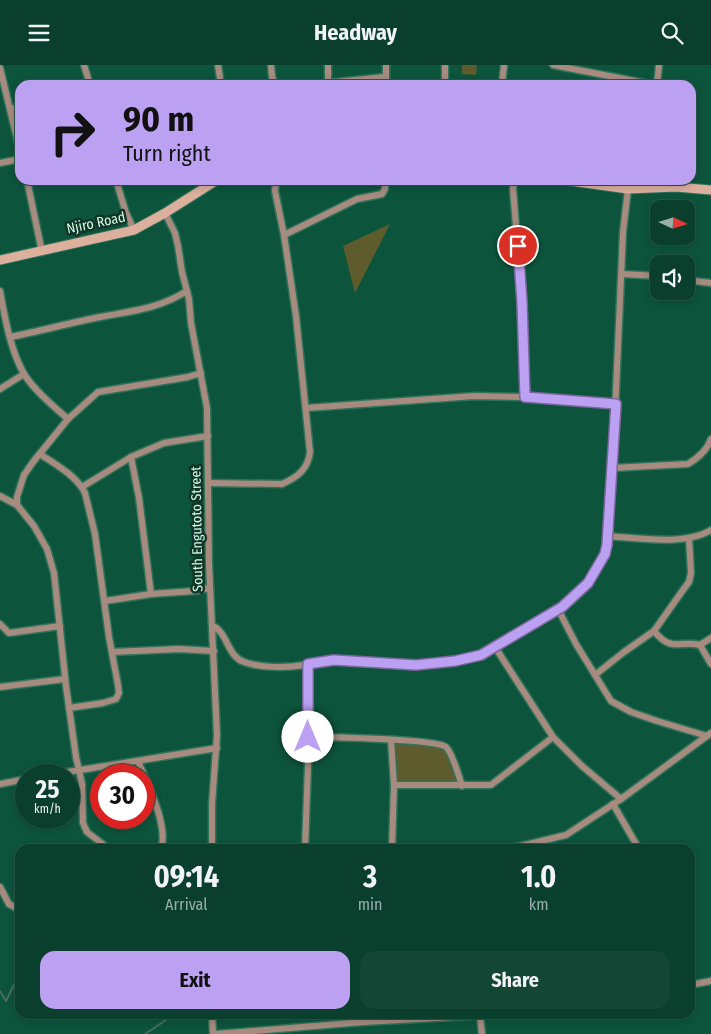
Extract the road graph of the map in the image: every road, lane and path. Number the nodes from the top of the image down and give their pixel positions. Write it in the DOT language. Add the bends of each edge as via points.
graph roads {
  1 [pos="84,65"];
  2 [pos="218,65"];
  3 [pos="271,65"];
  4 [pos="328,65"];
  5 [pos="386,65"];
  6 [pos="445,65"];
  7 [pos="504,65"];
  8 [pos="553,65"];
  9 [pos="659,65"];
  10 [pos="0,68"];
  11 [pos="385,77"];
  12 [pos="88,80"];
  13 [pos="220,80"];
  14 [pos="274,80"];
  15 [pos="328,80"];
  16 [pos="356,80"];
  17 [pos="385,80"];
  18 [pos="445,80"];
  19 [pos="502,80"];
  20 [pos="630,80"];
  21 [pos="657,80"];
  22 [pos="15,108"];
  23 [pos="11,109"];
  24 [pos="15,128"];
  25 [pos="15,160"];
  26 [pos="0,163"];
  27 [pos="27,185"];
  28 [pos="118,185"];
  29 [pos="209,185"];
  30 [pos="276,185"];
  31 [pos="385,185"];
  32 [pos="513,185"];
  33 [pos="607,185"];
  34 [pos="628,189"];
  35 [pos="711,190"];
  36 [pos="166,213"];
  37 [pos="134,229"];
  38 [pos="284,235"];
  39 [pos="42,251"];
  40 [pos="0,260"];
  41 [pos="622,274"];
  42 [pos="650,276"];
  43 [pos="695,281"];
  44 [pos="711,283"];
  45 [pos="0,291"];
  46 [pos="187,291"];
  47 [pos="10,337"];
  48 [pos="201,373"];
  49 [pos="24,374"];
  50 [pos="0,389"];
  51 [pos="525,397"];
  52 [pos="616,404"];
  53 [pos="306,408"];
  54 [pos="68,419"];
  55 [pos="208,436"];
  56 [pos="711,439"];
  57 [pos="40,454"];
  58 [pos="131,457"];
  59 [pos="612,469"];
  60 [pos="209,483"];
  61 [pos="82,487"];
  62 [pos="0,496"];
  63 [pos="17,505"];
  64 [pos="711,529"];
  65 [pos="607,536"];
  66 [pos="689,538"];
  67 [pos="210,587"];
  68 [pos="151,594"];
  69 [pos="105,601"];
  70 [pos="558,609"];
  71 [pos="0,623"];
  72 [pos="60,626"];
  73 [pos="213,626"];
  74 [pos="654,631"];
  75 [pos="711,638"];
  76 [pos="700,645"];
  77 [pos="495,647"];
  78 [pos="214,651"];
  79 [pos="112,652"];
  80 [pos="308,664"];
  81 [pos="711,664"];
  82 [pos="595,675"];
  83 [pos="65,679"];
  84 [pos="0,687"];
  85 [pos="69,707"];
  86 [pos="709,735"];
  87 [pos="308,737"];
  88 [pos="553,737"];
  89 [pos="391,740"];
  90 [pos="217,748"];
  91 [pos="138,761"];
  92 [pos="77,764"];
  93 [pos="80,770"];
  94 [pos="80,777"];
  95 [pos="15,781"];
  96 [pos="0,783"];
  97 [pos="394,785"];
  98 [pos="462,785"];
  99 [pos="621,799"];
  100 [pos="613,804"];
  101 [pos="102,844"];
  102 [pos="162,844"];
  103 [pos="212,844"];
  104 [pos="305,844"];
  105 [pos="392,844"];
  106 [pos="530,844"];
  107 [pos="636,844"];
  108 [pos="0,887"];
  109 [pos="15,907"];
  110 [pos="711,981"];
  111 [pos="695,984"];
  112 [pos="212,1019"];
  113 [pos="406,1019"];
  114 [pos="480,1019"];
  115 [pos="214,1034"];
  116 [pos="482,1034"];
  1 -- 12 [label="street"];
  2 -- 13 [label="street"];
  3 -- 14 [label="street"];
  4 -- 15 [label="street"];
  5 -- 11 [label="street"];
  6 -- 18 [label="street"];
  7 -- 19 [label="street"];
  8 -- 20 [label="street"];
  9 -- 21 [label="street"];
  10 -- 23 [label="street"];
  11 -- 16 [label="street"];
  11 -- 17 [label="street"];
  22 -- 23 [label="street"];
  23 -- 24 [label="street"];
  25 -- 26 [label="street"];
  27 -- 39 [label="street"];
  28 -- 37 [label="street"];
  29 -- 36 [label="street, Njiro Road"];
  30 -- 38 [label="street"];
  31 -- 38 [label="street" via="382,194 357,199"];
  32 -- 51 [label="street"];
  33 -- 34 [label="street"];
  34 -- 35 [label="street" via="676,187"];
  34 -- 41 [label="street"];
  36 -- 37 [label="street, Njiro Road"];
  36 -- 46 [label="street, South Engutoto Street" via="176,238"];
  37 -- 39 [label="street, Njiro Road"];
  38 -- 53 [label="street"];
  39 -- 40 [label="street, Njiro Road"];
  41 -- 42 [label="street"];
  41 -- 52 [label="street"];
  43 -- 44 [label="street"];
  45 -- 47 [label="street"];
  46 -- 47 [label="street" via="154,307"];
  46 -- 48 [label="street, South Engutoto Street"];
  47 -- 49 [label="street"];
  48 -- 54 [label="street" via="98,392"];
  48 -- 55 [label="street, South Engutoto Street"];
  49 -- 50 [label="street"];
  49 -- 54 [label="street"];
  51 -- 52 [label="street"];
  51 -- 53 [label="street" via="474,396"];
  52 -- 59 [label="street"];
  53 -- 60 [label="street" via="310,452 303,472 282,484"];
  54 -- 57 [label="street"];
  55 -- 58 [label="street" via="164,443"];
  55 -- 60 [label="street, South Engutoto Street"];
  56 -- 59 [label="street" via="709,447 688,465"];
  57 -- 61 [label="street"];
  57 -- 63 [label="street" via="24,475"];
  58 -- 61 [label="street"];
  58 -- 68 [label="street"];
  59 -- 65 [label="street"];
  60 -- 67 [label="street, South Engutoto Street"];
  61 -- 69 [label="street" via="95,534"];
  62 -- 63 [label="street"];
  63 -- 72 [label="street" via="34,527 51,559"];
  64 -- 66 [label="street"];
  65 -- 66 [label="street"];
  65 -- 70 [label="street" via="605,554 588,583"];
  66 -- 74 [label="street" via="689,582"];
  67 -- 68 [label="street"];
  67 -- 73 [label="street, South Engutoto Street"];
  68 -- 69 [label="street"];
  69 -- 79 [label="street"];
  70 -- 77 [label="street"];
  70 -- 82 [label="street"];
  71 -- 72 [label="street" via="9,633"];
  72 -- 83 [label="street"];
  73 -- 78 [label="street, South Engutoto Street"];
  73 -- 80 [label="street" via="220,630 241,661 260,665"];
  74 -- 76 [label="street" via="669,644"];
  74 -- 82 [label="street"];
  75 -- 76 [label="street"];
  76 -- 81 [label="street"];
  77 -- 80 [label="street" via="481,655 455,661 416,665 334,660"];
  77 -- 88 [label="street"];
  78 -- 79 [label="street"];
  78 -- 90 [label="street, South Engutoto Street"];
  79 -- 85 [label="street" via="118,685 116,699"];
  80 -- 87 [label="street"];
  82 -- 86 [label="street" via="615,704 657,721"];
  83 -- 84 [label="street"];
  83 -- 85 [label="street"];
  85 -- 92 [label="street"];
  86 -- 99 [label="street"];
  87 -- 89 [label="street"];
  87 -- 104 [label="street"];
  88 -- 98 [label="street" via="495,784"];
  88 -- 99 [label="street"];
  89 -- 97 [label="street"];
  89 -- 98 [label="street" via="444,746"];
  90 -- 91 [label="street"];
  90 -- 103 [label="street, South Engutoto Street"];
  91 -- 93 [label="street"];
  91 -- 102 [label="street" via="160,823"];
  94 -- 101 [label="street" via="84,825"];
  95 -- 96 [label="street"];
  97 -- 98 [label="street"];
  97 -- 105 [label="street"];
  99 -- 100 [label="street"];
  100 -- 106 [label="street" via="566,835"];
  100 -- 107 [label="street"];
  108 -- 109 [label="street" via="9,904"];
  110 -- 111 [label="street"];
  112 -- 115 [label="street"];
  113 -- 115 [label="street"];
  114 -- 116 [label="street"];
}
